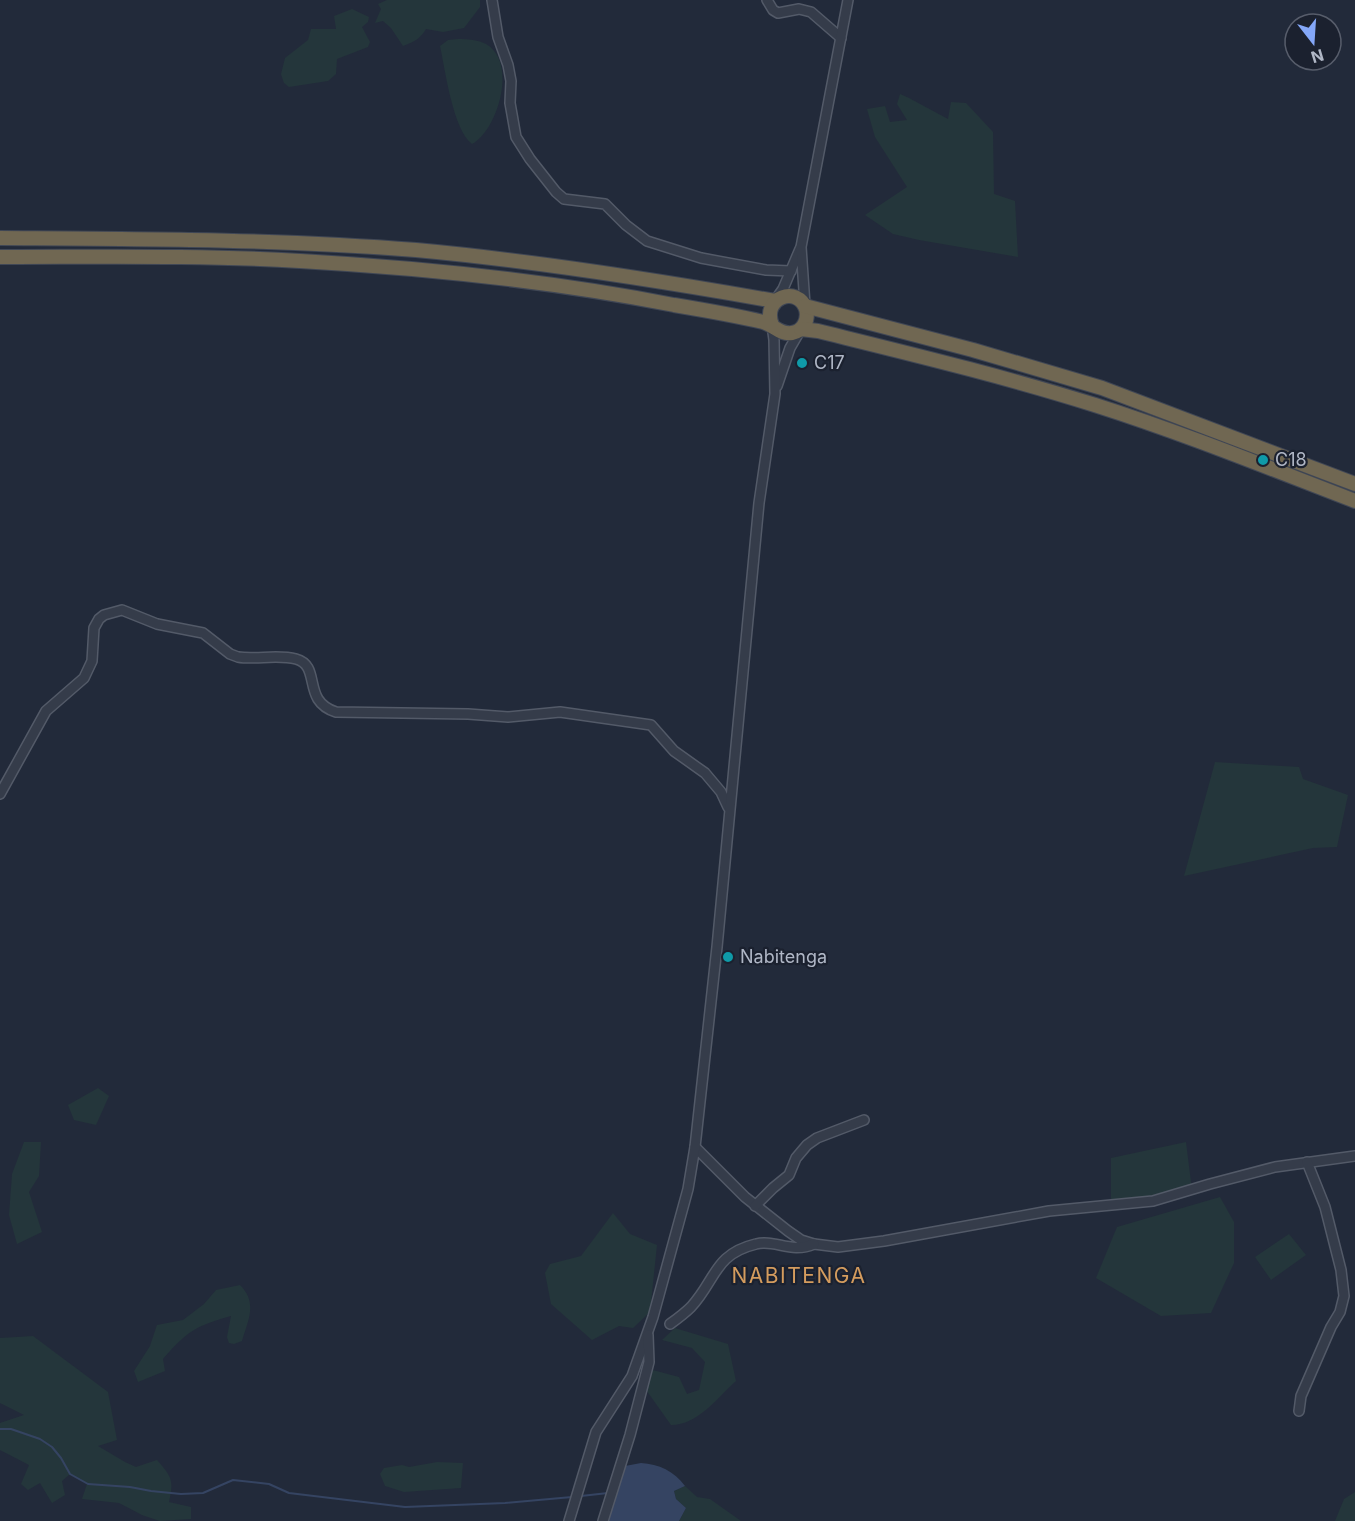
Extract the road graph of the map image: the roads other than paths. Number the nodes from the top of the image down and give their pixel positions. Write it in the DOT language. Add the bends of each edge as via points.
graph roads {
  1 [pos="492,0"];
  2 [pos="767,0"];
  3 [pos="848,0"];
  4 [pos="841,38"];
  5 [pos="0,238"];
  6 [pos="801,247"];
  7 [pos="0,257"];
  8 [pos="791,271"];
  9 [pos="775,301"];
  10 [pos="805,306"];
  11 [pos="772,324"];
  12 [pos="801,329"];
  13 [pos="775,393"];
  14 [pos="1355,484"];
  15 [pos="1355,501"];
  16 [pos="0,794"];
  17 [pos="729,808"];
  18 [pos="864,1120"];
  19 [pos="695,1147"];
  20 [pos="1355,1156"];
  21 [pos="1307,1162"];
  22 [pos="755,1206"];
  23 [pos="814,1244"];
  24 [pos="670,1324"];
  25 [pos="648,1329"];
  26 [pos="1299,1411"];
  27 [pos="569,1521"];
  28 [pos="603,1521"];
  1 -- 8 [label="street" via="511,81 516,137 556,192 564,199 605,204 647,241 701,258"];
  2 -- 4 [label="street" via="778,13 799,9 811,12"];
  3 -- 4 [label="street"];
  4 -- 6 [label="street"];
  5 -- 9 [label="highway" via="264,241 416,250 577,268"];
  6 -- 8 [label="street"];
  6 -- 10 [label="street"];
  7 -- 11 [label="highway" via="224,258 389,267 584,290"];
  8 -- 9 [label="street"];
  9 -- 10 [label="highway" via="791,296"];
  9 -- 11 [label="highway" via="769,312"];
  10 -- 12 [label="highway" via="807,318"];
  10 -- 14 [label="highway" via="1102,388"];
  11 -- 12 [label="highway" via="785,334"];
  11 -- 13 [label="street"];
  12 -- 13 [label="street" via="790,348"];
  12 -- 15 [label="highway" via="968,368 1095,405"];
  13 -- 17 [label="street" via="759,503"];
  16 -- 17 [label="street" via="46,711 84,678 92,662 94,628 99,619 123,609 157,624 203,633 238,657 295,659 304,663 318,701 336,712 508,717 560,712 651,725 674,751 705,773"];
  17 -- 19 [label="street"];
  18 -- 22 [label="street" via="807,1145 789,1175"];
  19 -- 22 [label="street"];
  19 -- 25 [label="street" via="678,1227"];
  20 -- 21 [label="street"];
  21 -- 23 [label="street" via="1237,1176 1153,1202 1049,1211 869,1243"];
  21 -- 26 [label="street" via="1325,1207 1344,1296 1301,1396"];
  22 -- 23 [label="street"];
  23 -- 24 [label="street" via="804,1249 758,1243 735,1251 711,1276 692,1306"];
  25 -- 27 [label="street" via="632,1376 596,1432"];
  25 -- 28 [label="street" via="649,1362"];
}
